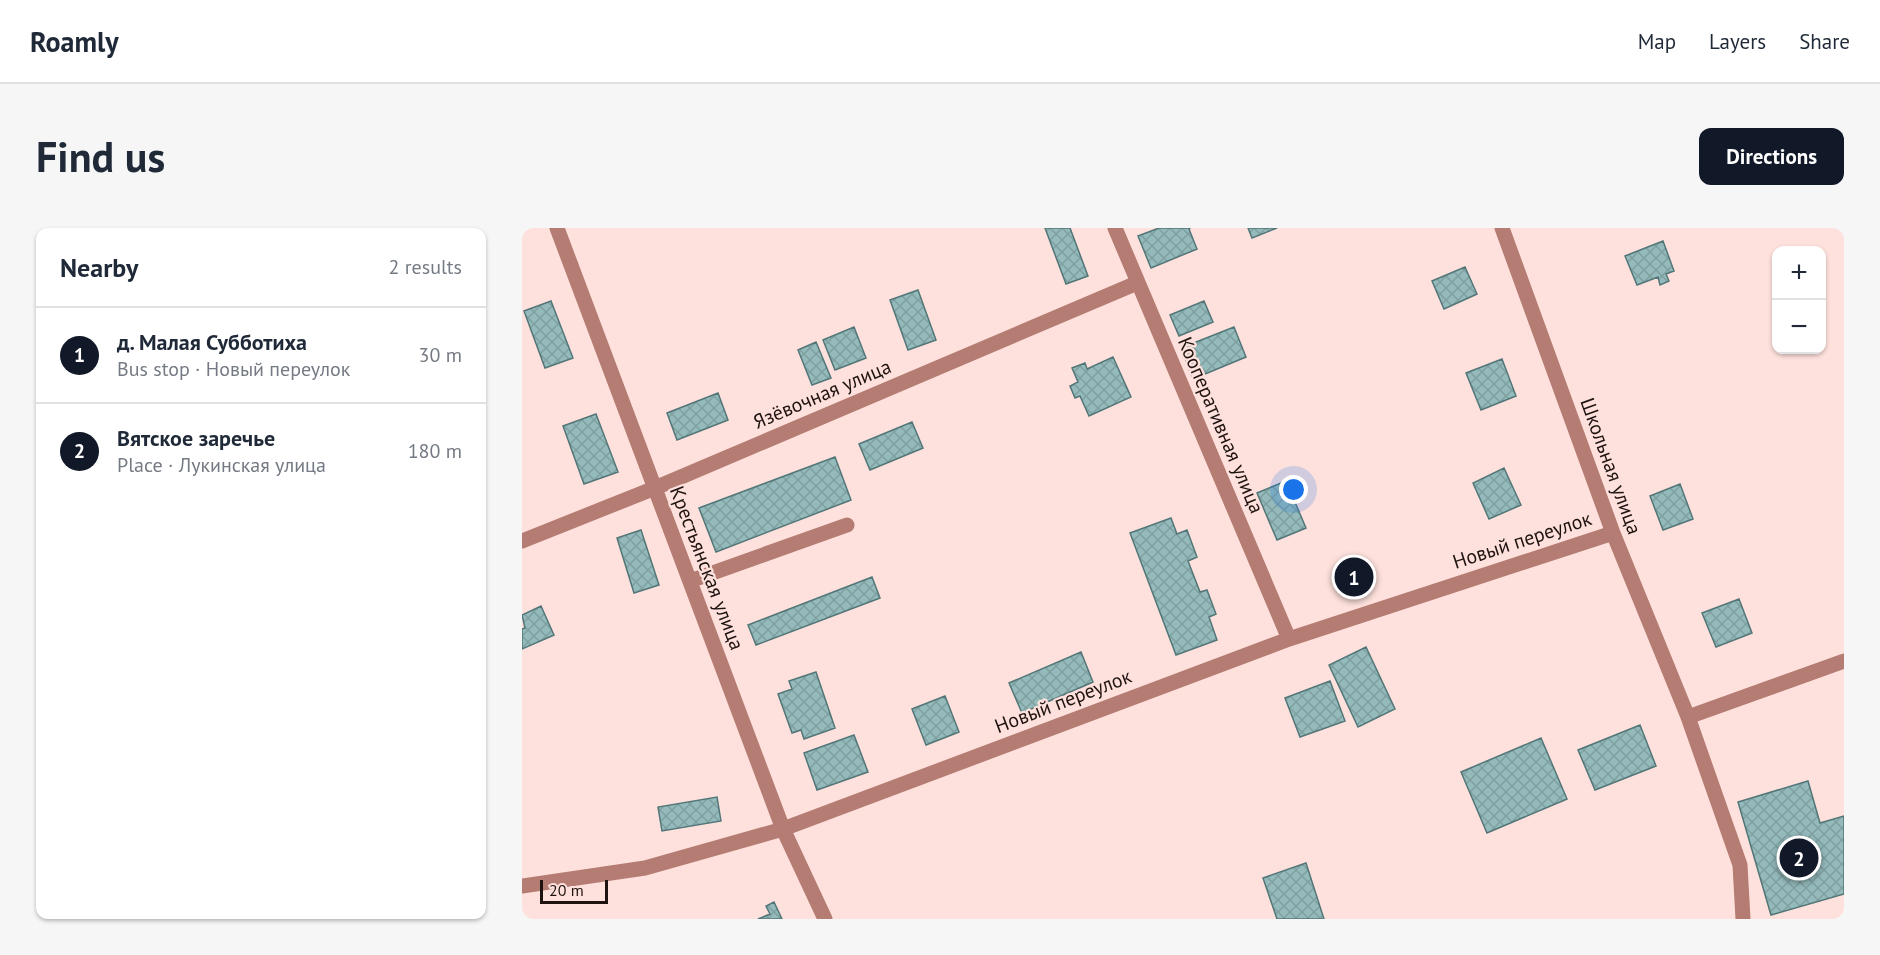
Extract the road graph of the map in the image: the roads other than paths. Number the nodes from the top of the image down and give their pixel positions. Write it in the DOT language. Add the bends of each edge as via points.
graph roads {
  1 [pos="557,228"];
  2 [pos="1115,228"];
  3 [pos="1502,228"];
  4 [pos="1137,283"];
  5 [pos="655,488"];
  6 [pos="847,525"];
  7 [pos="1613,533"];
  8 [pos="522,541"];
  9 [pos="690,582"];
  10 [pos="1289,639"];
  11 [pos="1844,661"];
  12 [pos="1688,717"];
  13 [pos="783,829"];
  14 [pos="522,886"];
  15 [pos="825,919"];
  16 [pos="1743,919"];
  1 -- 5 [label="street, Крестьянская улица"];
  2 -- 4 [label="street, Кооперативная улица"];
  3 -- 7 [label="street, Школьная улица"];
  4 -- 5 [label="street, Язёвочная улица"];
  4 -- 10 [label="street, Кооперативная улица"];
  5 -- 8 [label="street, Язёвочная улица"];
  5 -- 9 [label="street, Крестьянская улица"];
  6 -- 9 [label="street"];
  7 -- 10 [label="street, Новый переулок"];
  7 -- 12 [label="street, Школьная улица"];
  9 -- 13 [label="street, Крестьянская улица"];
  10 -- 13 [label="street, Новый переулок"];
  11 -- 12 [label="street"];
  12 -- 16 [label="street, Школьная улица" via="1740,865"];
  13 -- 14 [label="street, Новый переулок" via="645,868"];
  13 -- 15 [label="street, Крестьянская улица"];
}
